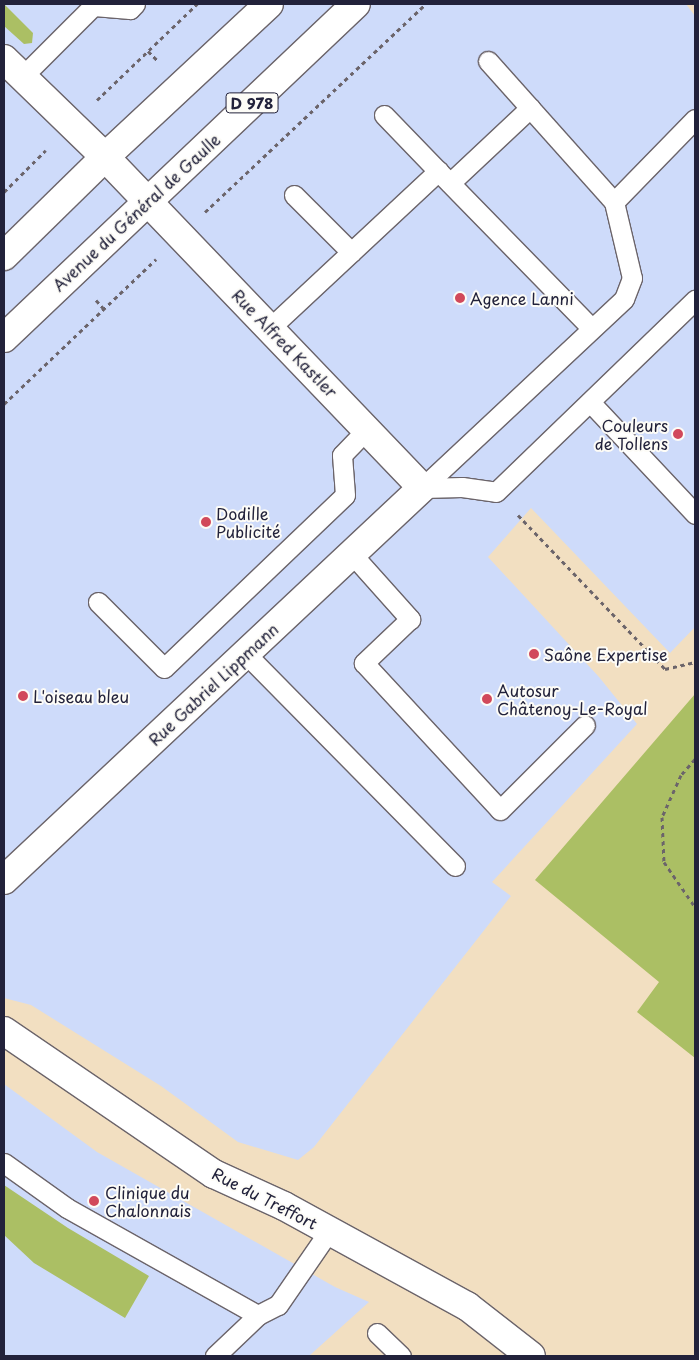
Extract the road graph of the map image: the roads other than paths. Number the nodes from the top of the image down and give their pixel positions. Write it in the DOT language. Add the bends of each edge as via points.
graph roads {
  1 [pos="135,4"];
  2 [pos="269,4"];
  3 [pos="356,4"];
  4 [pos="94,5"];
  5 [pos="488,61"];
  6 [pos="13,68"];
  7 [pos="530,108"];
  8 [pos="384,115"];
  9 [pos="695,119"];
  10 [pos="106,157"];
  11 [pos="444,177"];
  12 [pos="294,195"];
  13 [pos="147,201"];
  14 [pos="614,202"];
  15 [pos="351,252"];
  16 [pos="4,256"];
  17 [pos="695,300"];
  18 [pos="271,327"];
  19 [pos="592,328"];
  20 [pos="4,338"];
  21 [pos="590,402"];
  22 [pos="367,429"];
  23 [pos="422,488"];
  24 [pos="695,514"];
  25 [pos="351,553"];
  26 [pos="98,602"];
  27 [pos="245,653"];
  28 [pos="585,725"];
  29 [pos="456,866"];
  30 [pos="4,880"];
  31 [pos="4,1031"];
  32 [pos="4,1163"];
  33 [pos="329,1231"];
  34 [pos="258,1315"];
  35 [pos="377,1333"];
  36 [pos="519,1353"];
  37 [pos="215,1356"];
  38 [pos="401,1356"];
  1 -- 4 [label="lane" via="130,9"];
  2 -- 10 [label="street"];
  3 -- 13 [label="street, Avenue du Général de Gaulle / D 978"];
  4 -- 6 [label="lane"];
  5 -- 7 [label="lane"];
  6 -- 10 [label="street, Rue Alfred Kastler"];
  7 -- 11 [label="lane"];
  7 -- 14 [label="lane"];
  8 -- 11 [label="lane"];
  9 -- 14 [label="lane"];
  10 -- 13 [label="street, Rue Alfred Kastler"];
  10 -- 16 [label="street"];
  11 -- 15 [label="lane"];
  11 -- 19 [label="lane"];
  12 -- 15 [label="lane"];
  13 -- 18 [label="street, Rue Alfred Kastler"];
  13 -- 20 [label="street, Avenue du Général de Gaulle / D 978"];
  14 -- 19 [label="lane" via="632,278 624,299"];
  15 -- 18 [label="lane"];
  17 -- 21 [label="lane"];
  18 -- 22 [label="street, Rue Alfred Kastler"];
  19 -- 23 [label="lane"];
  21 -- 23 [label="lane" via="496,492 462,487"];
  21 -- 24 [label="lane"];
  22 -- 23 [label="street, Rue Alfred Kastler"];
  22 -- 26 [label="lane" via="342,455 344,495 164,668"];
  23 -- 25 [label="street, Rue Gabriel Lippmann"];
  25 -- 27 [label="street, Rue Gabriel Lippmann"];
  25 -- 28 [label="lane" via="410,619 364,663 500,810"];
  27 -- 29 [label="lane"];
  27 -- 30 [label="street, Rue Gabriel Lippmann"];
  31 -- 33 [label="street, Rue du Treffort" via="214,1174"];
  32 -- 34 [label="lane" via="67,1208"];
  33 -- 34 [label="lane" via="278,1305"];
  33 -- 36 [label="street, Rue du Treffort" via="467,1306"];
  34 -- 37 [label="lane"];
  35 -- 38 [label="lane"];
}
